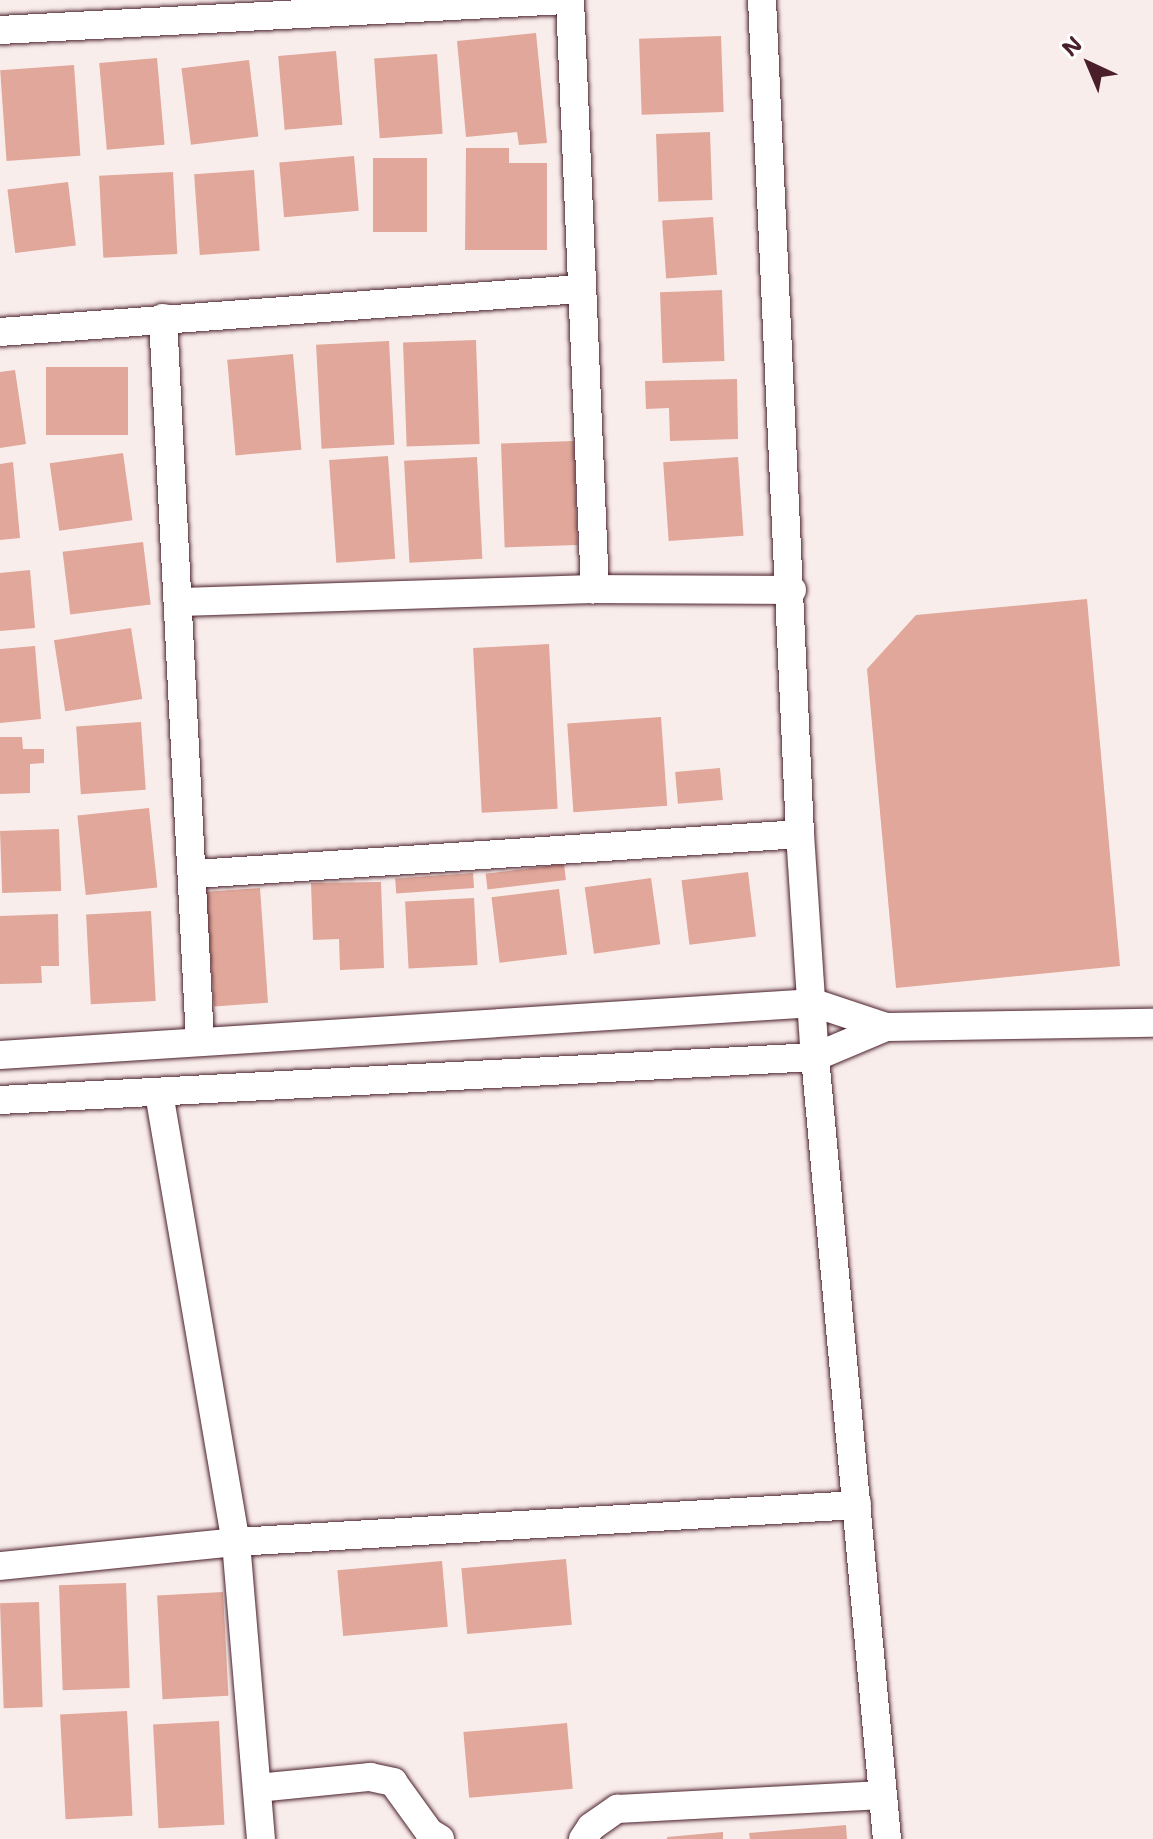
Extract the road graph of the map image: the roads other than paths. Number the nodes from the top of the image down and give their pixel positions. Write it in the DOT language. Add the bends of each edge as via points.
graph roads {
  1 [pos="568,0"];
  2 [pos="762,0"];
  3 [pos="411,4"];
  4 [pos="203,10"];
  5 [pos="61,13"];
  6 [pos="0,30"];
  7 [pos="580,289"];
  8 [pos="163,318"];
  9 [pos="0,332"];
  10 [pos="595,589"];
  11 [pos="792,590"];
  12 [pos="179,602"];
  13 [pos="800,834"];
  14 [pos="195,874"];
  15 [pos="814,1003"];
  16 [pos="1153,1023"];
  17 [pos="886,1027"];
  18 [pos="200,1041"];
  19 [pos="0,1055"];
  20 [pos="815,1057"];
  21 [pos="159,1093"];
  22 [pos="0,1100"];
  23 [pos="857,1505"];
  24 [pos="236,1542"];
  25 [pos="0,1566"];
  26 [pos="257,1788"];
  27 [pos="883,1795"];
  28 [pos="261,1839"];
  29 [pos="440,1839"];
  30 [pos="583,1839"];
  31 [pos="887,1839"];
  1 -- 3 [label="street"];
  1 -- 7 [label="street"];
  2 -- 11 [label="street"];
  3 -- 4 [label="street"];
  4 -- 5 [label="street"];
  5 -- 6 [label="street"];
  7 -- 8 [label="street"];
  7 -- 10 [label="street"];
  8 -- 9 [label="street"];
  8 -- 12 [label="street"];
  10 -- 11 [label="street"];
  10 -- 12 [label="street"];
  11 -- 13 [label="street"];
  12 -- 14 [label="street"];
  13 -- 14 [label="street"];
  13 -- 15 [label="street"];
  14 -- 18 [label="street"];
  15 -- 17 [label="street"];
  15 -- 18 [label="street"];
  15 -- 20 [label="street"];
  16 -- 17 [label="street"];
  17 -- 20 [label="street"];
  18 -- 19 [label="street"];
  20 -- 21 [label="street"];
  20 -- 23 [label="street"];
  21 -- 22 [label="street"];
  21 -- 24 [label="street"];
  23 -- 24 [label="street"];
  23 -- 27 [label="street"];
  24 -- 25 [label="street"];
  24 -- 26 [label="street"];
  26 -- 28 [label="street"];
  26 -- 29 [label="street" via="370,1777 393,1782 429,1832"];
  27 -- 30 [label="street" via="617,1809"];
  27 -- 31 [label="street"];
}
